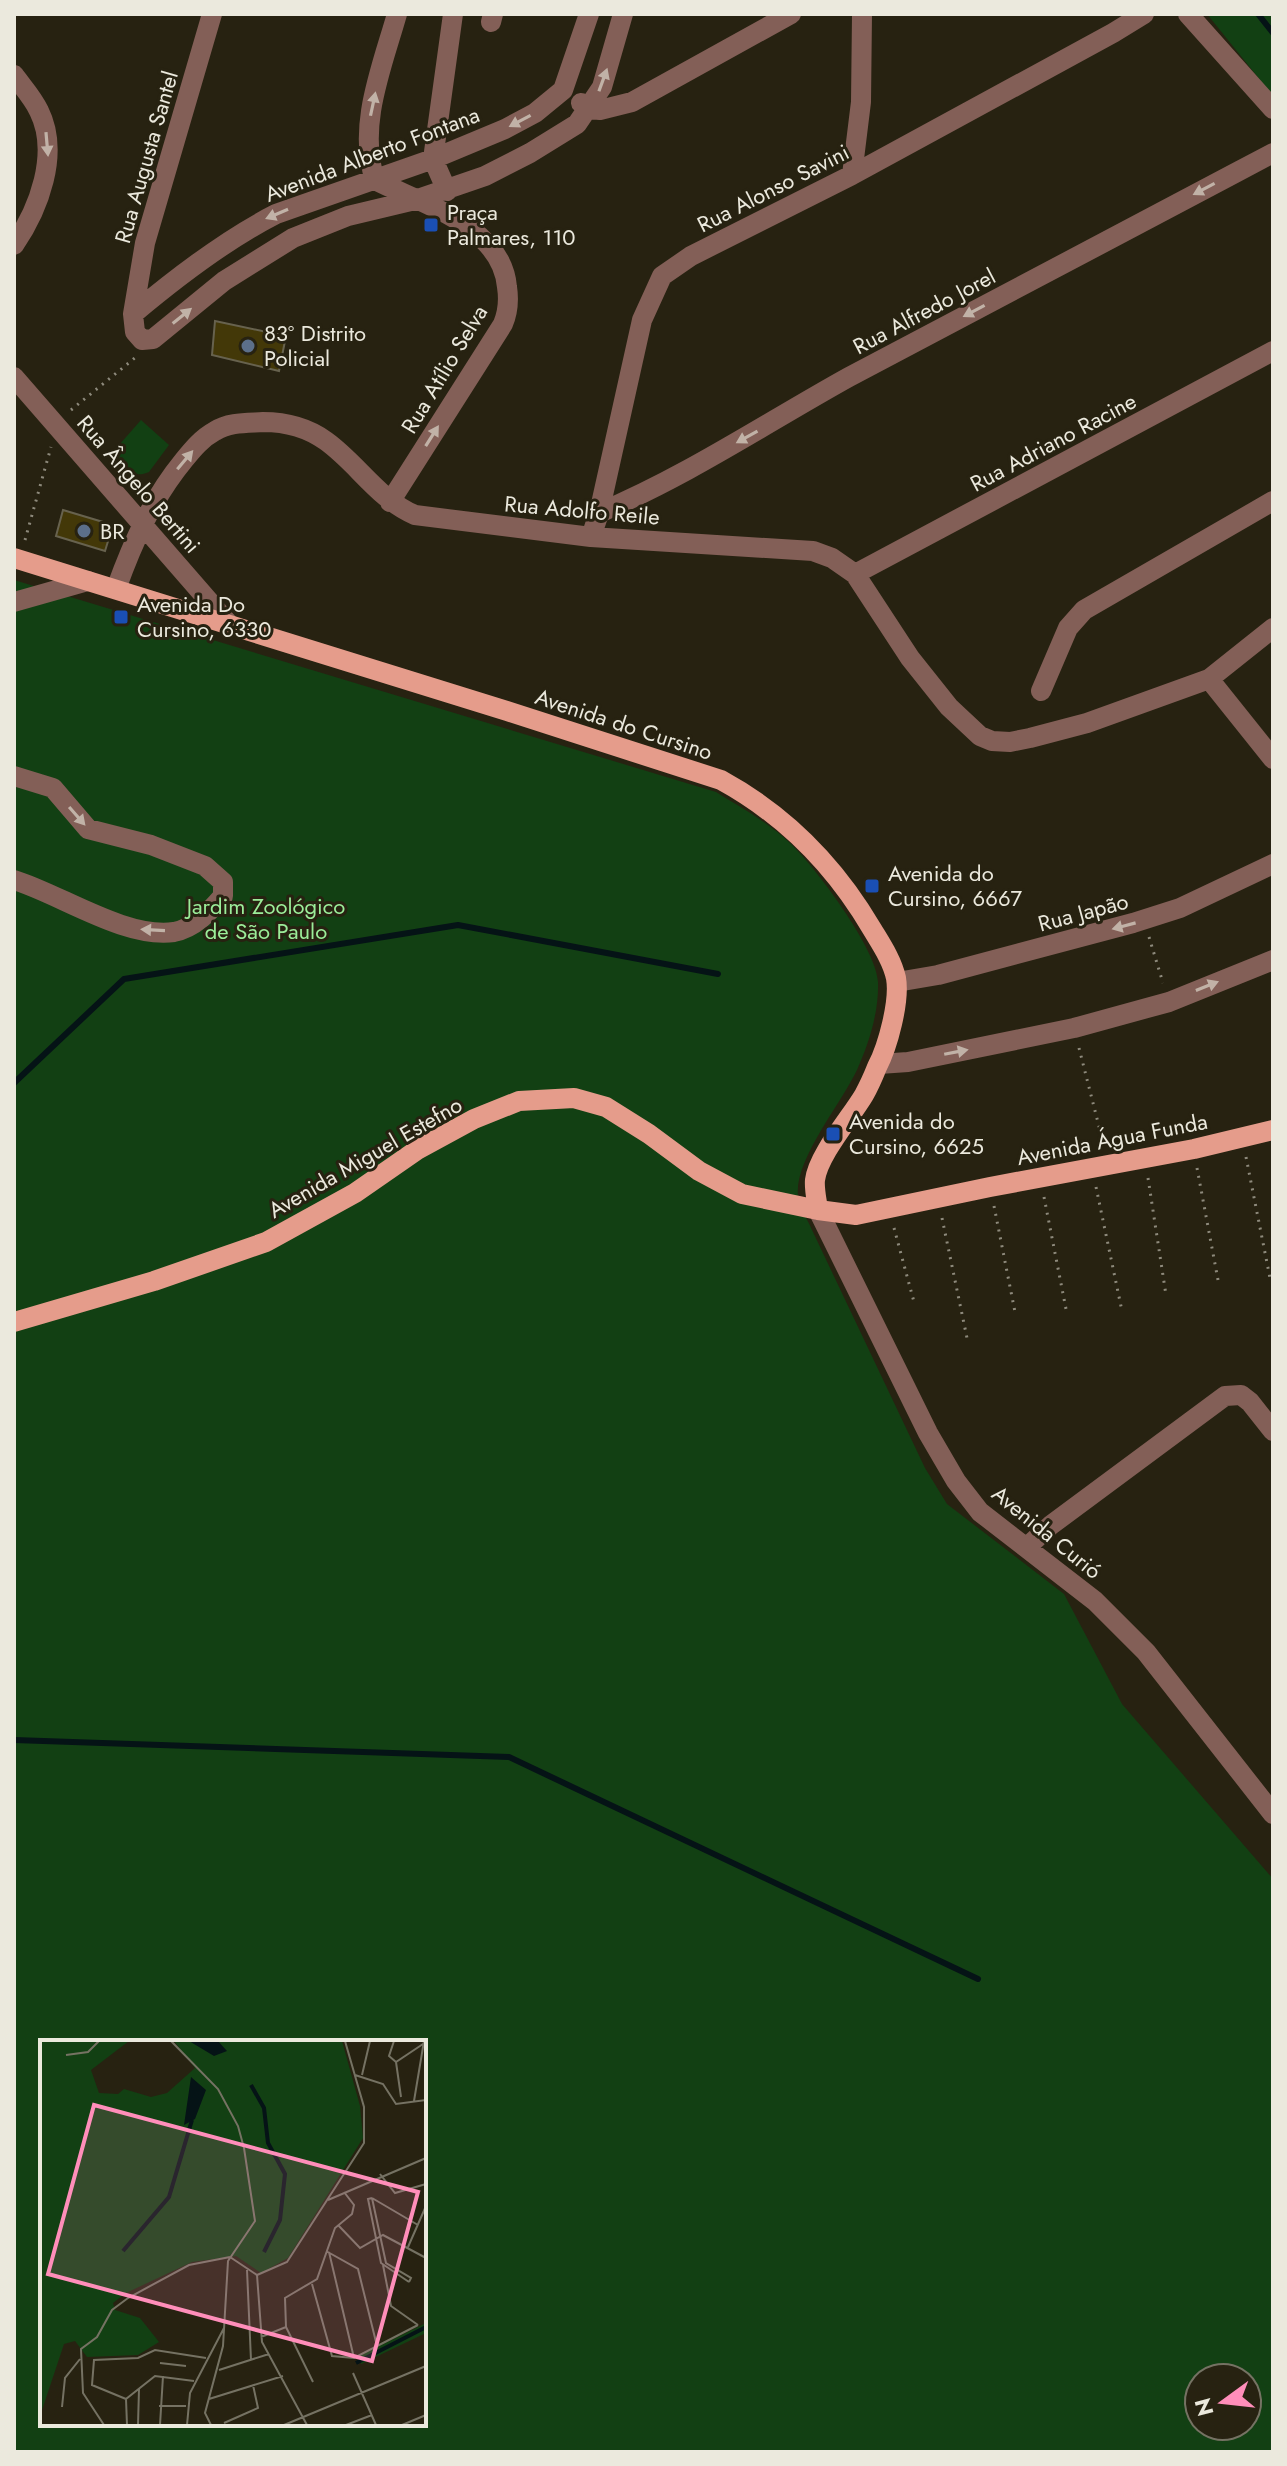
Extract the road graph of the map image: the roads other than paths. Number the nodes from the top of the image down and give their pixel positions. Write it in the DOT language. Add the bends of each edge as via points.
graph roads {
  1 [pos="212,14"];
  2 [pos="397,14"];
  3 [pos="453,14"];
  4 [pos="589,14"];
  5 [pos="623,14"];
  6 [pos="791,14"];
  7 [pos="862,14"];
  8 [pos="1144,14"];
  9 [pos="1188,14"];
  10 [pos="14,75"];
  11 [pos="563,90"];
  12 [pos="588,109"];
  13 [pos="1273,109"];
  14 [pos="1273,153"];
  15 [pos="433,159"];
  16 [pos="852,175"];
  17 [pos="375,180"];
  18 [pos="447,191"];
  19 [pos="415,200"];
  20 [pos="14,245"];
  21 [pos="133,314"];
  22 [pos="1273,351"];
  23 [pos="14,377"];
  24 [pos="1273,501"];
  25 [pos="390,502"];
  26 [pos="599,513"];
  27 [pos="142,524"];
  28 [pos="591,537"];
  29 [pos="17,558"];
  30 [pos="855,574"];
  31 [pos="88,581"];
  32 [pos="116,589"];
  33 [pos="14,602"];
  34 [pos="228,623"];
  35 [pos="1273,628"];
  36 [pos="1209,679"];
  37 [pos="1041,691"];
  38 [pos="1273,759"];
  39 [pos="14,776"];
  40 [pos="1273,864"];
  41 [pos="14,880"];
  42 [pos="1273,960"];
  43 [pos="897,982"];
  44 [pos="879,1064"];
  45 [pos="1273,1130"];
  46 [pos="818,1210"];
  47 [pos="14,1322"];
  48 [pos="1273,1431"];
  49 [pos="1027,1547"];
  50 [pos="1273,1814"];
  1 -- 21 [label="street, Rua Augusta Santel" via="145,243"];
  17 -- 2 [label="street, one-way" via="367,137"];
  3 -- 15 [label="street"];
  4 -- 11 [label="street"];
  12 -- 5 [label="street, one-way" via="602,87"];
  6 -- 12 [label="street" via="632,102"];
  7 -- 16 [label="street" via="861,102"];
  8 -- 16 [label="street, Rua Alonso Savini"];
  9 -- 13 [label="street"];
  10 -- 20 [label="street, one-way" via="39,110 49,155 28,221"];
  11 -- 12 [label="street"];
  11 -- 15 [label="street, Avenida Alberto Fontana, one-way" via="505,129"];
  12 -- 18 [label="street" via="577,124 530,153"];
  14 -- 26 [label="street, Rua Alfredo Jorel, one-way"];
  15 -- 17 [label="street, Avenida Alberto Fontana"];
  15 -- 18 [label="street"];
  16 -- 26 [label="street, Rua Alonso Savini" via="691,256 662,276 642,320"];
  17 -- 19 [label="street, Rua Atílio Selva"];
  17 -- 21 [label="street, Avenida Alberto Fontana, one-way" via="254,225"];
  18 -- 19 [label="street"];
  21 -- 19 [label="street, one-way" via="135,332 142,340 153,339 239,270 293,238 348,216"];
  25 -- 19 [label="street, Rua Atílio Selva, one-way" via="503,324 508,303 505,273 485,240"];
  22 -- 30 [label="street, Rua Adriano Racine"];
  23 -- 27 [label="street, Rua Ângelo Bertini"];
  24 -- 37 [label="street" via="1084,610 1068,628"];
  27 -- 25 [label="street, Rua Adolfo Reile, one-way" via="199,442 238,423 281,422 324,439"];
  25 -- 28 [label="street, Rua Adolfo Reile" via="431,519"];
  26 -- 28 [label="street, Rua Alonso Savini"];
  27 -- 32 [label="street, Rua Adolfo Reile"];
  27 -- 34 [label="street, Rua Ângelo Bertini"];
  28 -- 30 [label="street, Rua Adolfo Reile" via="813,551"];
  29 -- 31 [label="main road, Avenida do Cursino"];
  30 -- 36 [label="street, Rua Adolfo Reile" via="949,707 992,741 1010,742 1087,723"];
  31 -- 32 [label="main road, Avenida do Cursino"];
  31 -- 33 [label="street"];
  32 -- 34 [label="main road, Avenida do Cursino"];
  34 -- 43 [label="main road, Avenida do Cursino" via="721,780 780,818 814,850 856,901"];
  35 -- 36 [label="street"];
  36 -- 38 [label="street"];
  39 -- 41 [label="street, one-way" via="53,788 88,829 205,866 223,882 223,896 204,918 175,932 141,930"];
  40 -- 43 [label="street, Rua Japão, one-way" via="1144,920"];
  44 -- 42 [label="street, one-way" via="1074,1028 1169,1002"];
  43 -- 44 [label="main road"];
  44 -- 46 [label="main road" via="821,1163 815,1179"];
  45 -- 46 [label="main road, Avenida Água Funda" via="856,1215"];
  46 -- 47 [label="main road, Avenida Miguel Estefno" via="742,1194 606,1107 574,1098 519,1101 417,1150 355,1193 266,1242"];
  46 -- 49 [label="street, Avenida Curió" via="956,1481 980,1512"];
  48 -- 49 [label="street" via="1241,1395 1225,1396"];
  49 -- 50 [label="street, Avenida Curió" via="1095,1601 1146,1652"];
}
